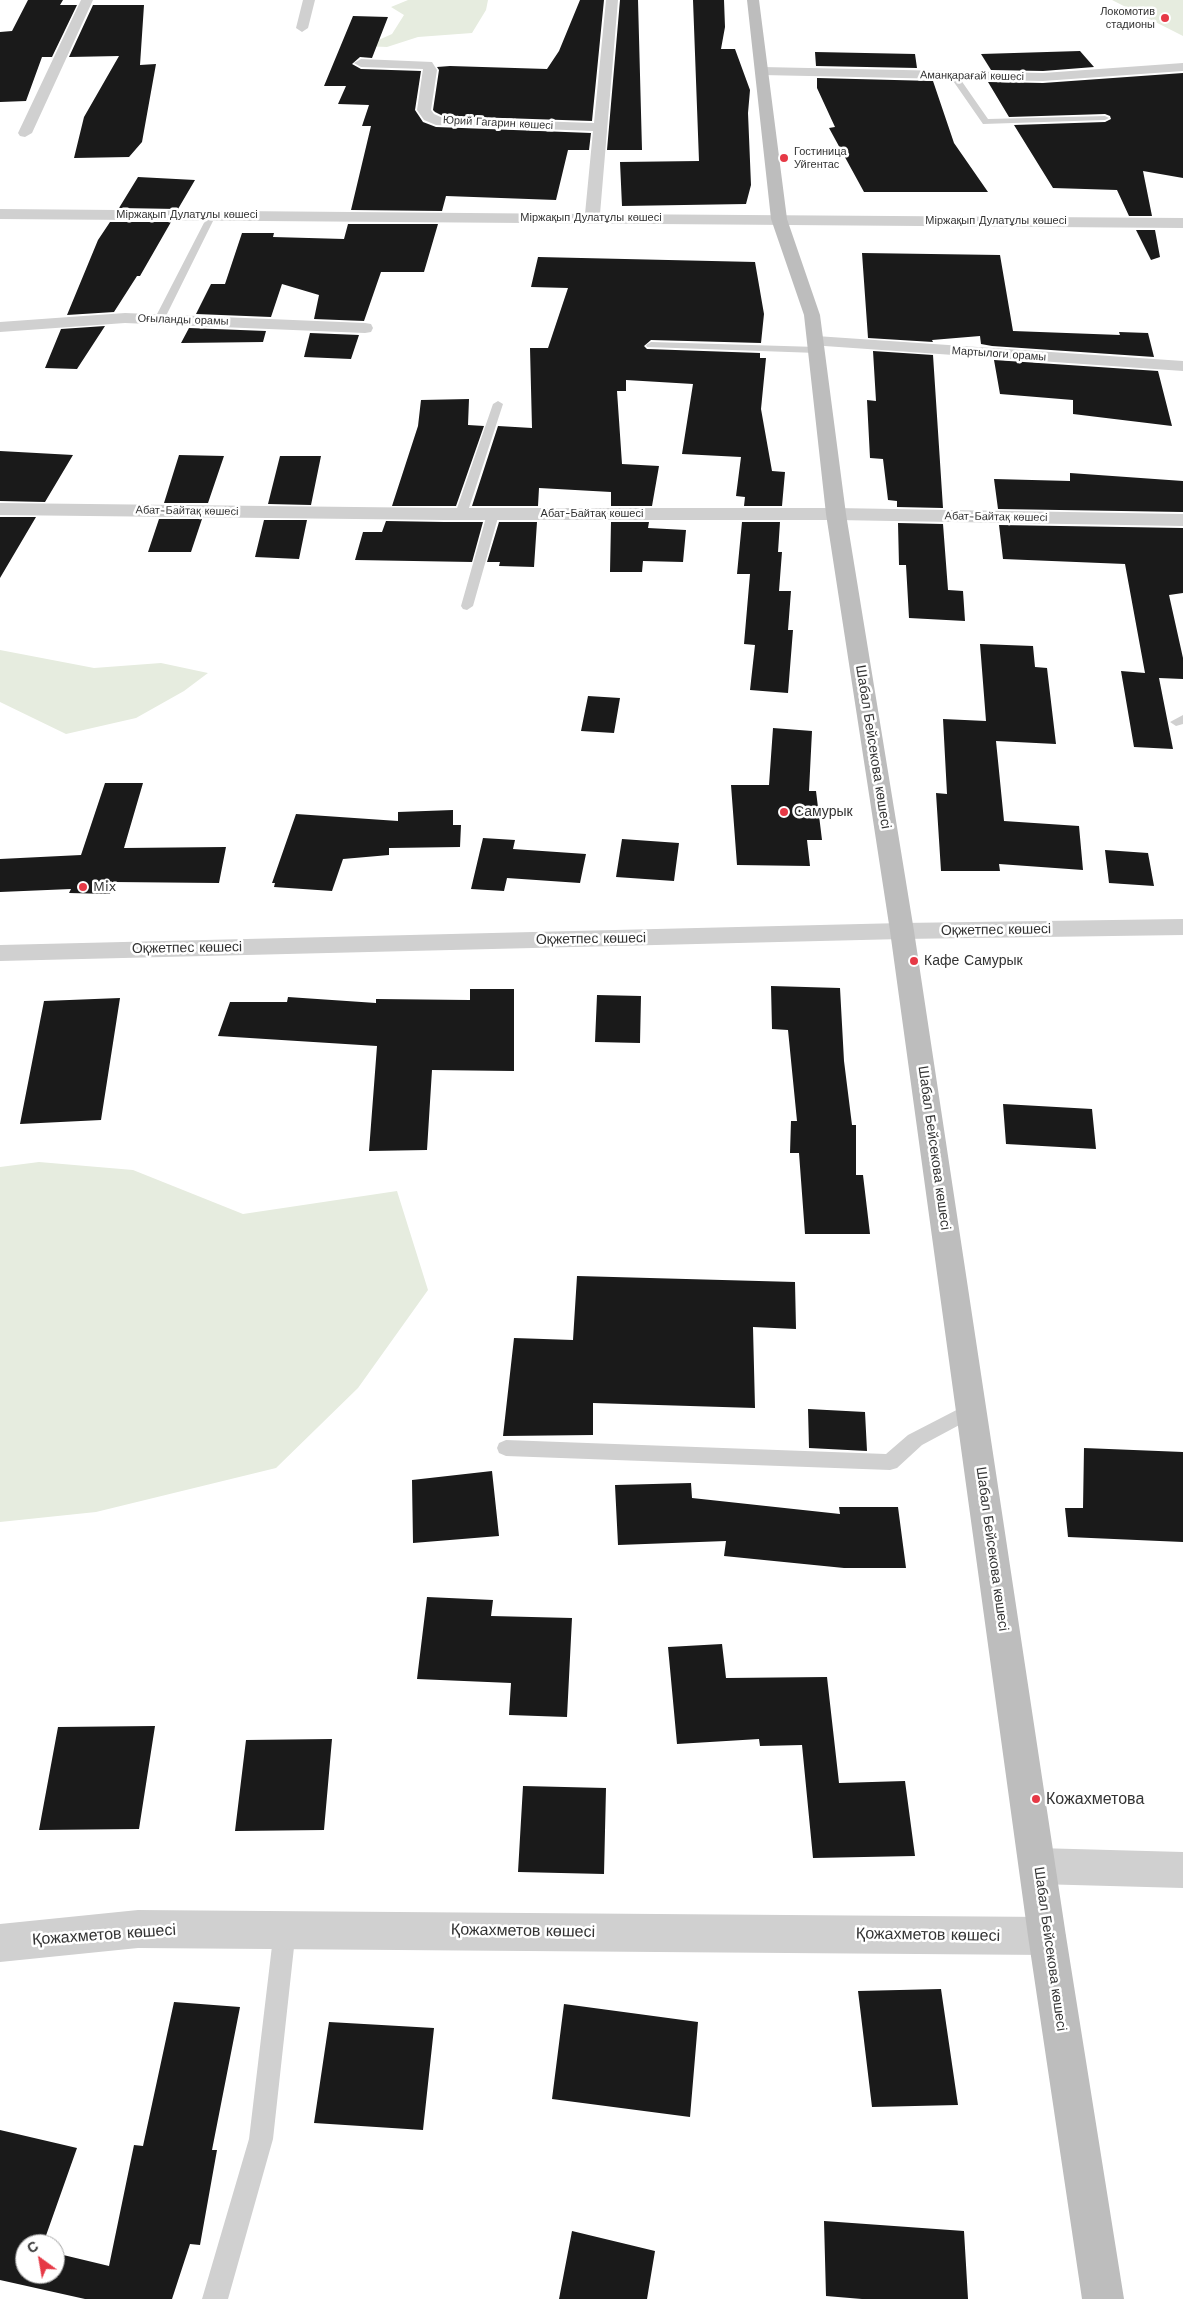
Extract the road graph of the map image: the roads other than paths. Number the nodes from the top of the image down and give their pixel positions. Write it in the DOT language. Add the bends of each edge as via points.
graph roads {
  1 [pos="87,0"];
  2 [pos="309,0"];
  3 [pos="612,0"];
  4 [pos="753,0"];
  5 [pos="302,28"];
  6 [pos="361,63"];
  7 [pos="1183,67"];
  8 [pos="762,71"];
  9 [pos="953,75"];
  10 [pos="1105,118"];
  11 [pos="599,127"];
  12 [pos="25,133"];
  13 [pos="0,214"];
  14 [pos="212,215"];
  15 [pos="592,218"];
  16 [pos="779,219"];
  17 [pos="1183,222"];
  18 [pos="160,318"];
  19 [pos="0,327"];
  20 [pos="365,328"];
  21 [pos="652,345"];
  22 [pos="816,346"];
  23 [pos="1183,366"];
  24 [pos="498,404"];
  25 [pos="0,509"];
  26 [pos="461,514"];
  27 [pos="493,514"];
  28 [pos="836,514"];
  29 [pos="1183,520"];
  30 [pos="467,606"];
  31 [pos="1183,927"];
  32 [pos="902,931"];
  33 [pos="0,953"];
  34 [pos="972,1410"];
  35 [pos="506,1448"];
  36 [pos="1037,1866"];
  37 [pos="1183,1870"];
  38 [pos="285,1929"];
  39 [pos="1048,1936"];
  40 [pos="0,1943"];
  41 [pos="215,2299"];
  42 [pos="1103,2299"];
  1 -- 12 [label="street"];
  2 -- 5 [label="street"];
  3 -- 11 [label="street"];
  4 -- 8 [label="main road, Шабал Бейсекова көшесі"];
  6 -- 11 [label="street, Юрий Гагарин көшесі" via="427,65 430,70 424,110 429,117 441,122"];
  7 -- 9 [label="street, Аманқарағай көшесі" via="1042,77"];
  8 -- 9 [label="street, Аманқарағай көшесі"];
  8 -- 16 [label="main road, Шабал Бейсекова көшесі"];
  9 -- 10 [label="lane" via="986,122"];
  11 -- 15 [label="street"];
  13 -- 14 [label="street, Міржақып Дулатұлы көшесі"];
  14 -- 15 [label="street, Міржақып Дулатұлы көшесі"];
  14 -- 18 [label="lane"];
  15 -- 16 [label="street, Міржақып Дулатұлы көшесі"];
  16 -- 17 [label="street, Міржақып Дулатұлы көшесі"];
  16 -- 22 [label="main road, Шабал Бейсекова көшесі" via="812,315"];
  18 -- 19 [label="street, Оғыланды орамы"];
  18 -- 20 [label="street, Оғыланды орамы"];
  21 -- 22 [label="lane"];
  22 -- 23 [label="street, Мартылоги орамы"];
  22 -- 28 [label="main road, Шабал Бейсекова көшесі"];
  24 -- 26 [label="lane"];
  25 -- 26 [label="street, Абат-Байтақ көшесі"];
  26 -- 27 [label="street, Абат-Байтақ көшесі"];
  27 -- 28 [label="street, Абат-Байтақ көшесі"];
  27 -- 30 [label="lane"];
  28 -- 29 [label="street, Абат-Байтақ көшесі"];
  28 -- 32 [label="main road, Шабал Бейсекова көшесі"];
  31 -- 32 [label="street, Оқжетпес көшесі"];
  32 -- 33 [label="street, Оқжетпес көшесі"];
  32 -- 34 [label="main road, Шабал Бейсекова көшесі"];
  34 -- 35 [label="lane" via="916,1440 890,1462"];
  34 -- 36 [label="main road, Шабал Бейсекова көшесі"];
  36 -- 37 [label="street"];
  36 -- 39 [label="main road, Шабал Бейсекова көшесі"];
  38 -- 39 [label="street, Қожахметов көшесі"];
  38 -- 40 [label="street, Қожахметов көшесі" via="138,1929"];
  38 -- 41 [label="lane" via="261,2139"];
  39 -- 42 [label="main road, Шабал Бейсекова көшесі"];
}
